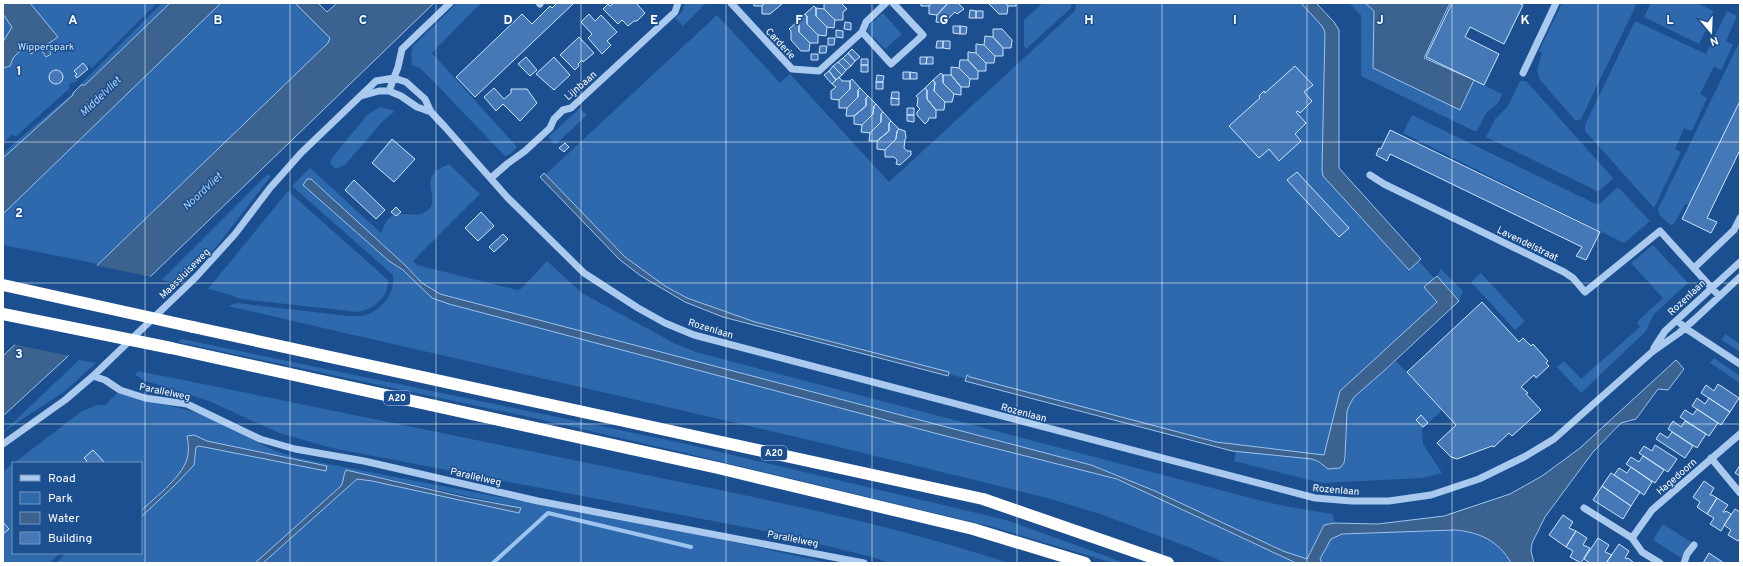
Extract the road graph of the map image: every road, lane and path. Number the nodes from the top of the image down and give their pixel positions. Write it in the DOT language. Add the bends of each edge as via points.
graph roads {
  1 [pos="450,3"];
  2 [pos="678,3"];
  3 [pos="731,3"];
  4 [pos="886,3"];
  5 [pos="893,3"];
  6 [pos="1556,3"];
  7 [pos="862,32"];
  8 [pos="1523,73"];
  9 [pos="394,78"];
  10 [pos="389,91"];
  11 [pos="361,96"];
  12 [pos="431,112"];
  13 [pos="1370,175"];
  14 [pos="491,178"];
  15 [pos="1740,218"];
  16 [pos="1740,262"];
  17 [pos="1694,268"];
  18 [pos="1740,277"];
  19 [pos="3,285"];
  20 [pos="1711,287"];
  21 [pos="1719,296"];
  22 [pos="3,314"];
  23 [pos="1677,320"];
  24 [pos="1684,328"];
  25 [pos="1652,352"];
  26 [pos="1740,364"];
  27 [pos="93,376"];
  28 [pos="1740,434"];
  29 [pos="3,444"];
  30 [pos="1711,458"];
  31 [pos="1740,493"];
  32 [pos="1584,508"];
  33 [pos="1632,538"];
  34 [pos="1694,545"];
  35 [pos="864,563"];
  36 [pos="1085,563"];
  37 [pos="1168,563"];
  38 [pos="1660,563"];
  39 [pos="1684,563"];
  1 -- 9 [label="street" via="402,49"];
  2 -- 14 [label="street, Lijnbaan" via="675,12 571,108 563,110 554,119 550,128 525,151"];
  3 -- 7 [label="street, Carderie" via="792,69 819,71"];
  4 -- 7 [label="street, Carderie" via="866,22"];
  5 -- 7 [label="street" via="923,35 891,64"];
  6 -- 8 [label="street"];
  9 -- 10 [label="street"];
  9 -- 11 [label="street, Maassluiseweg" via="376,81"];
  9 -- 12 [label="street, Rozenlaan" via="406,82 425,99"];
  10 -- 11 [label="street, Maassluiseweg"];
  10 -- 12 [label="street, Rozenlaan"];
  11 -- 27 [label="street, Maassluiseweg" via="286,169 235,234 196,277"];
  12 -- 14 [label="street, Rozenlaan"];
  13 -- 17 [label="street, Lavendelstraat" via="1564,272 1585,292 1660,231"];
  14 -- 25 [label="street, Rozenlaan" via="584,273 638,308 694,335 1315,498 1389,501 1431,494 1479,479 1554,439"];
  15 -- 17 [label="street" via="1734,230"];
  16 -- 20 [label="street, Rozenlaan"];
  17 -- 20 [label="street"];
  18 -- 21 [label="street, Rozenlaan"];
  19 -- 37 [label="highway, A20, bridge" via="983,499"];
  20 -- 21 [label="street"];
  20 -- 23 [label="street, Rozenlaan"];
  21 -- 24 [label="street, Rozenlaan"];
  22 -- 36 [label="highway, A20, bridge" via="171,348 718,468 973,529"];
  23 -- 24 [label="street"];
  23 -- 25 [label="street, Rozenlaan" via="1665,331"];
  24 -- 25 [label="street, Rozenlaan"];
  24 -- 26 [label="street"];
  27 -- 29 [label="street, Maassluiseweg" via="65,400"];
  27 -- 35 [label="street, Parallelweg" via="120,390 139,396 187,404 260,439 295,449 364,461 538,501"];
  28 -- 30 [label="street, Hagedoorn"];
  30 -- 31 [label="street"];
  30 -- 33 [label="street, Hagedoorn" via="1652,510"];
  32 -- 33 [label="street"];
  33 -- 38 [label="street" via="1642,552"];
  34 -- 39 [label="street"];
}
